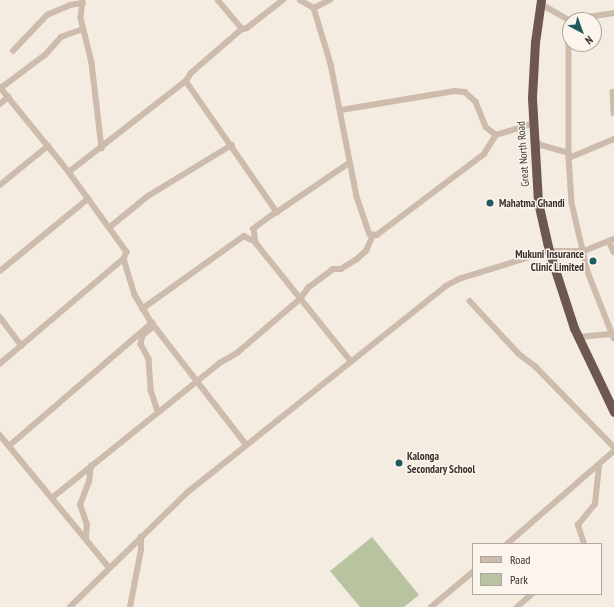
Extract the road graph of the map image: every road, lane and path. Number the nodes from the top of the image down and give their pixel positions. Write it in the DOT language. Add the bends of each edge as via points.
graph roads {
  1 [pos="218,0"];
  2 [pos="283,0"];
  3 [pos="300,0"];
  4 [pos="330,0"];
  5 [pos="83,2"];
  6 [pos="541,2"];
  7 [pos="314,8"];
  8 [pos="614,13"];
  9 [pos="602,15"];
  10 [pos="562,16"];
  11 [pos="82,29"];
  12 [pos="242,29"];
  13 [pos="13,51"];
  14 [pos="569,52"];
  15 [pos="186,81"];
  16 [pos="0,87"];
  17 [pos="613,92"];
  18 [pos="8,97"];
  19 [pos="0,104"];
  20 [pos="341,110"];
  21 [pos="614,113"];
  22 [pos="532,124"];
  23 [pos="496,135"];
  24 [pos="614,139"];
  25 [pos="533,140"];
  26 [pos="232,145"];
  27 [pos="48,146"];
  28 [pos="102,148"];
  29 [pos="569,156"];
  30 [pos="349,163"];
  31 [pos="69,172"];
  32 [pos="0,185"];
  33 [pos="88,199"];
  34 [pos="276,212"];
  35 [pos="110,227"];
  36 [pos="254,229"];
  37 [pos="373,235"];
  38 [pos="246,236"];
  39 [pos="612,240"];
  40 [pos="256,242"];
  41 [pos="549,251"];
  42 [pos="584,251"];
  43 [pos="614,252"];
  44 [pos="124,259"];
  45 [pos="0,271"];
  46 [pos="300,299"];
  47 [pos="470,301"];
  48 [pos="142,309"];
  49 [pos="0,317"];
  50 [pos="152,323"];
  51 [pos="613,336"];
  52 [pos="578,337"];
  53 [pos="22,346"];
  54 [pos="350,360"];
  55 [pos="0,364"];
  56 [pos="198,381"];
  57 [pos="158,412"];
  58 [pos="614,412"];
  59 [pos="0,435"];
  60 [pos="246,444"];
  61 [pos="9,446"];
  62 [pos="614,447"];
  63 [pos="614,451"];
  64 [pos="599,465"];
  65 [pos="91,466"];
  66 [pos="52,498"];
  67 [pos="141,537"];
  68 [pos="86,538"];
  69 [pos="508,543"];
  70 [pos="584,543"];
  71 [pos="109,568"];
  72 [pos="472,573"];
  73 [pos="531,595"];
  74 [pos="70,607"];
  75 [pos="130,607"];
  76 [pos="431,607"];
  77 [pos="516,607"];
  1 -- 12 [label="street"];
  2 -- 12 [label="street" via="247,28"];
  3 -- 7 [label="street"];
  4 -- 7 [label="street"];
  5 -- 11 [label="street"];
  5 -- 13 [label="street" via="47,15"];
  6 -- 10 [label="street"];
  6 -- 22 [label="highway, Great North Road" via="533,71"];
  7 -- 20 [label="street" via="331,64"];
  8 -- 9 [label="street"];
  11 -- 16 [label="street" via="61,37 45,55"];
  11 -- 28 [label="street" via="92,63"];
  12 -- 15 [label="street"];
  14 -- 29 [label="street"];
  15 -- 26 [label="street"];
  15 -- 28 [label="street"];
  16 -- 18 [label="street"];
  17 -- 21 [label="street"];
  18 -- 19 [label="street"];
  18 -- 27 [label="street"];
  20 -- 23 [label="street" via="454,91 465,92 476,102 486,127"];
  20 -- 30 [label="street"];
  22 -- 23 [label="street"];
  22 -- 25 [label="highway, Great North Road"];
  23 -- 37 [label="street" via="484,154"];
  24 -- 29 [label="street"];
  25 -- 29 [label="street"];
  25 -- 41 [label="highway, Great North Road" via="538,202"];
  26 -- 34 [label="street"];
  26 -- 35 [label="street" via="148,196"];
  27 -- 31 [label="street"];
  27 -- 32 [label="street"];
  28 -- 31 [label="street"];
  29 -- 42 [label="street" via="572,203"];
  30 -- 34 [label="street"];
  30 -- 37 [label="street" via="365,223"];
  31 -- 33 [label="street"];
  33 -- 35 [label="street"];
  33 -- 45 [label="street"];
  34 -- 36 [label="street"];
  35 -- 44 [label="street" via="128,252"];
  36 -- 38 [label="street"];
  36 -- 40 [label="street"];
  37 -- 46 [label="street" via="361,256 341,269 331,271 308,288"];
  38 -- 40 [label="street"];
  38 -- 48 [label="street"];
  39 -- 42 [label="street"];
  39 -- 43 [label="street"];
  40 -- 46 [label="street"];
  41 -- 42 [label="street"];
  41 -- 52 [label="highway, Great North Road"];
  41 -- 54 [label="street" via="452,282"];
  42 -- 51 [label="street" via="588,272"];
  44 -- 48 [label="street"];
  44 -- 53 [label="street" via="77,296"];
  46 -- 54 [label="street"];
  46 -- 56 [label="street" via="237,353"];
  47 -- 62 [label="street" via="519,354 536,367"];
  48 -- 50 [label="street"];
  49 -- 53 [label="street"];
  50 -- 56 [label="street"];
  50 -- 57 [label="street" via="141,344 149,359 151,390"];
  50 -- 61 [label="street"];
  51 -- 52 [label="street"];
  52 -- 58 [label="highway, Great North Road"];
  53 -- 55 [label="street"];
  54 -- 60 [label="street"];
  56 -- 57 [label="street"];
  56 -- 60 [label="street"];
  57 -- 65 [label="street"];
  59 -- 61 [label="street"];
  60 -- 67 [label="street" via="188,492"];
  61 -- 66 [label="street"];
  63 -- 64 [label="street"];
  64 -- 69 [label="street"];
  64 -- 70 [label="street" via="594,504 578,526"];
  65 -- 66 [label="street"];
  65 -- 68 [label="street" via="89,482 80,505 87,525"];
  66 -- 68 [label="street"];
  67 -- 71 [label="street"];
  67 -- 75 [label="street" via="141,550"];
  68 -- 71 [label="street"];
  71 -- 74 [label="street"];
  72 -- 76 [label="street"];
  73 -- 77 [label="street"];
}
